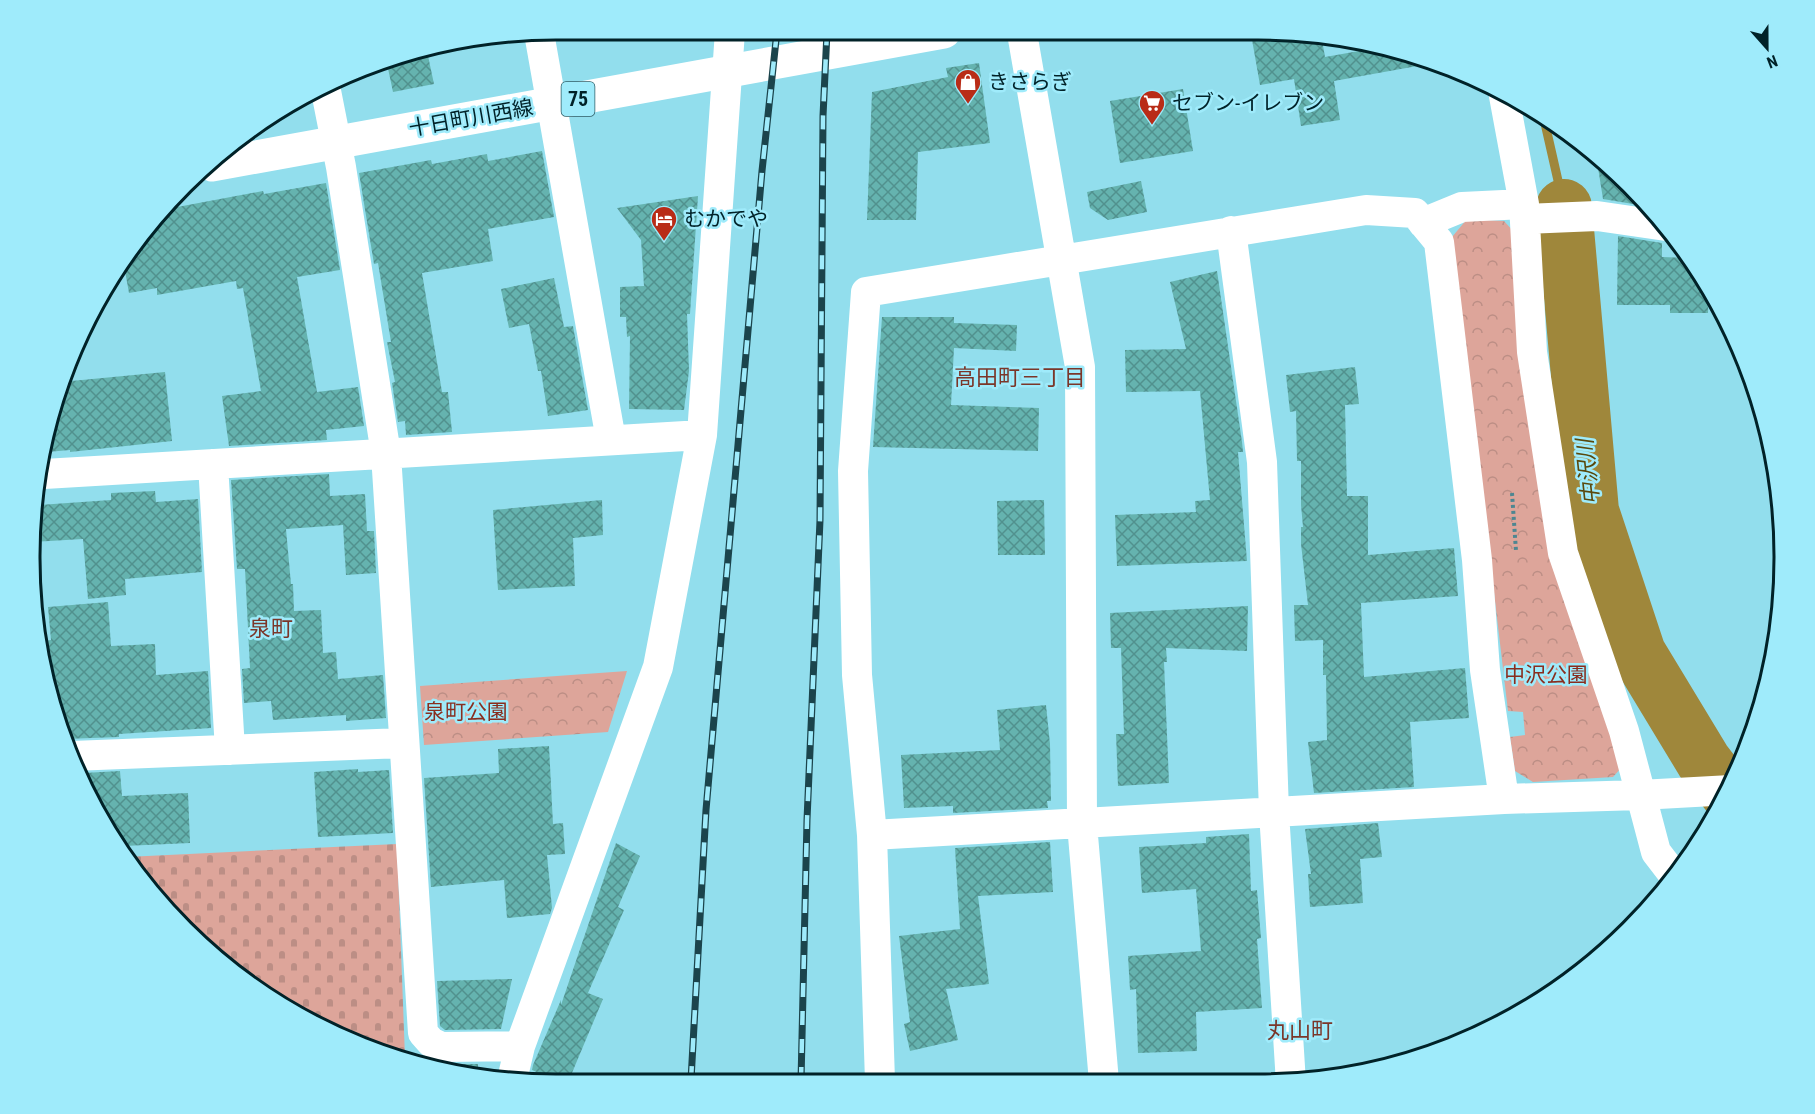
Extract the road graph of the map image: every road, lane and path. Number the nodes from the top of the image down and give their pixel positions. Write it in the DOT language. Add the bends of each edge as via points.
graph roads {
  1 [pos="729,40"];
  2 [pos="902,40"];
  3 [pos="1023,40"];
  4 [pos="540,41"];
  5 [pos="727,73"];
  6 [pos="327,95"];
  7 [pos="551,104"];
  8 [pos="1506,104"];
  9 [pos="337,142"];
  10 [pos="224,163"];
  11 [pos="1525,212"];
  12 [pos="1423,223"];
  13 [pos="1653,224"];
  14 [pos="1231,231"];
  15 [pos="1060,259"];
  16 [pos="702,435"];
  17 [pos="611,440"];
  18 [pos="386,454"];
  19 [pos="213,464"];
  20 [pos="47,474"];
  21 [pos="1512,494"];
  22 [pos="1516,551"];
  23 [pos="404,743"];
  24 [pos="230,750"];
  25 [pos="80,756"];
  26 [pos="1718,791"];
  27 [pos="1640,795"];
  28 [pos="1504,799"];
  29 [pos="1274,812"];
  30 [pos="1082,824"];
  31 [pos="872,835"];
  32 [pos="1669,869"];
  33 [pos="520,1046"];
  34 [pos="514,1071"];
  35 [pos="1290,1072"];
  36 [pos="880,1074"];
  37 [pos="1103,1074"];
  1 -- 5 [label="street"];
  2 -- 5 [label="main road, 十日町川西線 / 75"];
  3 -- 15 [label="street"];
  4 -- 7 [label="street"];
  5 -- 7 [label="main road, 十日町川西線 / 75"];
  5 -- 16 [label="street"];
  6 -- 9 [label="street"];
  7 -- 9 [label="main road, 十日町川西線 / 75"];
  7 -- 17 [label="street"];
  8 -- 11 [label="street"];
  9 -- 10 [label="main road, 十日町川西線 / 75"];
  9 -- 18 [label="street"];
  11 -- 12 [label="street" via="1462,207"];
  11 -- 13 [label="street"];
  11 -- 27 [label="street" via="1532,352 1563,553 1624,732"];
  12 -- 14 [label="street" via="1415,213 1366,210"];
  12 -- 28 [label="street" via="1439,242 1477,560 1485,670"];
  14 -- 15 [label="street"];
  14 -- 29 [label="street" via="1262,462"];
  15 -- 30 [label="street" via="1080,367"];
  15 -- 31 [label="street" via="866,292 852,471 857,675"];
  16 -- 17 [label="street"];
  16 -- 33 [label="street" via="658,667"];
  17 -- 18 [label="street"];
  18 -- 19 [label="street"];
  18 -- 23 [label="street"];
  19 -- 20 [label="street"];
  19 -- 24 [label="street"];
  21 -- 22 [label="path"];
  23 -- 24 [label="street"];
  23 -- 33 [label="street" via="423,1033 441,1047"];
  24 -- 25 [label="street"];
  26 -- 27 [label="street"];
  27 -- 28 [label="street"];
  27 -- 32 [label="street" via="1656,852"];
  28 -- 29 [label="street"];
  29 -- 30 [label="street"];
  29 -- 35 [label="street"];
  30 -- 31 [label="street"];
  30 -- 37 [label="street"];
  31 -- 36 [label="street"];
  33 -- 34 [label="street"];
}
